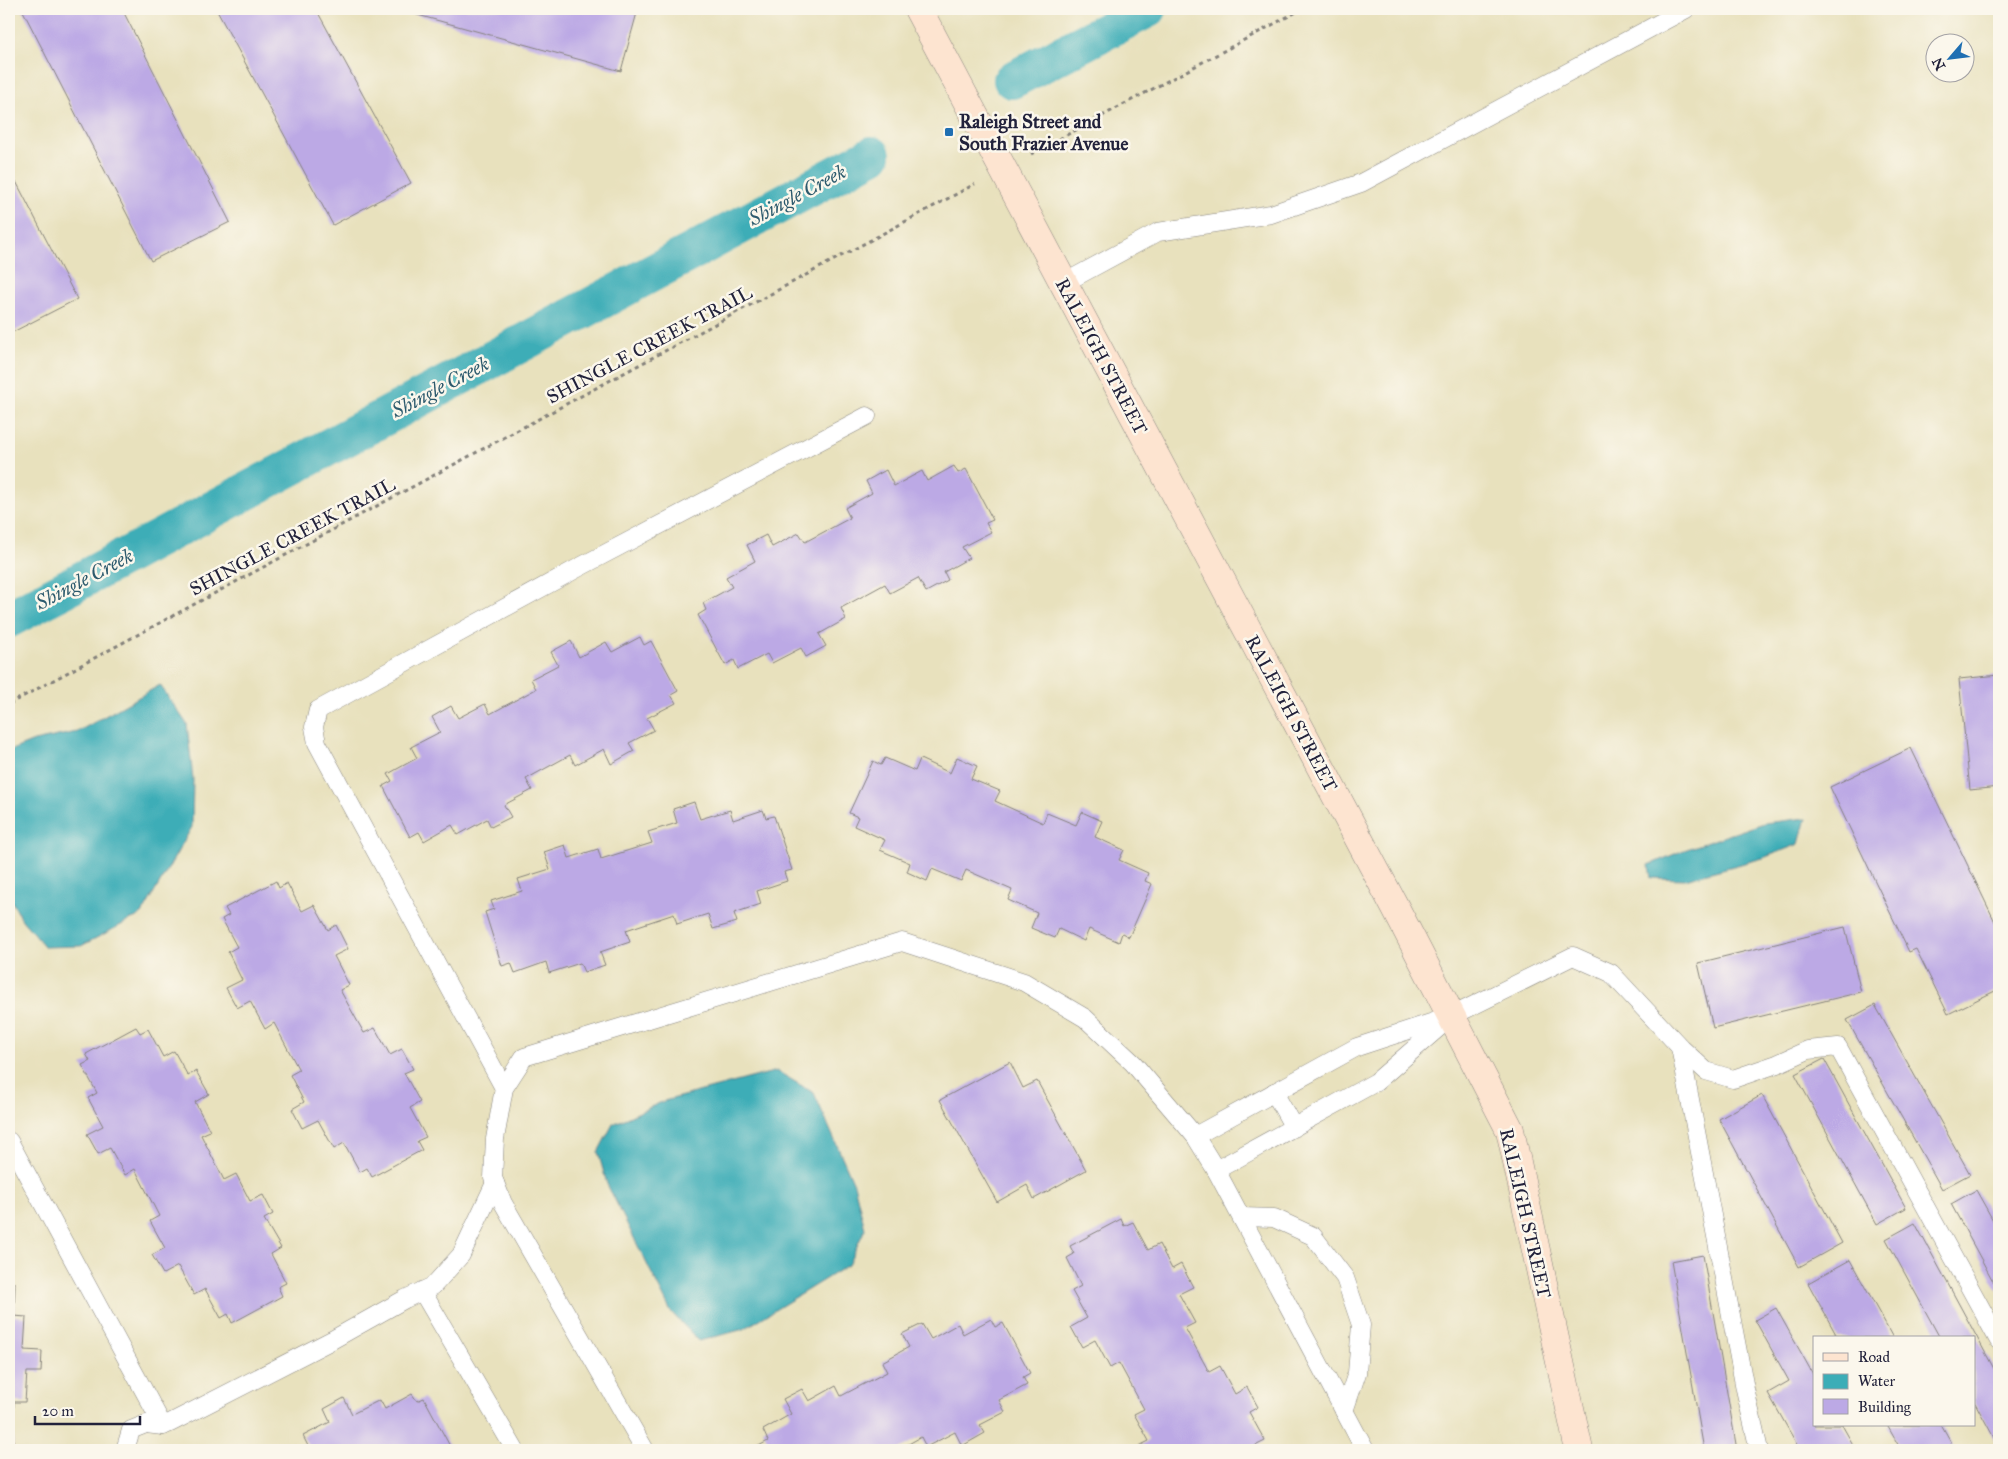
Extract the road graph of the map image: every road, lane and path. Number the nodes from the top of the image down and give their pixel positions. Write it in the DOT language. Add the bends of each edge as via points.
graph roads {
  1 [pos="918,9"];
  2 [pos="1302,9"];
  3 [pos="1686,9"];
  4 [pos="1029,155"];
  5 [pos="977,184"];
  6 [pos="1064,283"];
  7 [pos="867,416"];
  8 [pos="9,704"];
  9 [pos="1452,1016"];
  10 [pos="1680,1047"];
  11 [pos="504,1088"];
  12 [pos="1274,1092"];
  13 [pos="1294,1128"];
  14 [pos="1195,1136"];
  15 [pos="9,1141"];
  16 [pos="1216,1170"];
  17 [pos="495,1183"];
  18 [pos="1242,1218"];
  19 [pos="422,1291"];
  20 [pos="1999,1341"];
  21 [pos="1344,1411"];
  22 [pos="163,1426"];
  23 [pos="125,1450"];
  24 [pos="515,1450"];
  25 [pos="644,1450"];
  26 [pos="1365,1450"];
  27 [pos="1579,1450"];
  28 [pos="1759,1450"];
  1 -- 6 [label="street, RALEIGH STREET"];
  2 -- 4 [label="path"];
  3 -- 6 [label="lane" via="1361,183 1272,214 1158,232"];
  5 -- 8 [label="path, SHINGLE CREEK TRAIL"];
  6 -- 9 [label="street, RALEIGH STREET"];
  7 -- 11 [label="lane" via="576,569 318,710 314,728 317,743"];
  9 -- 10 [label="lane" via="1573,956 1611,973"];
  9 -- 12 [label="lane" via="1357,1047"];
  9 -- 13 [label="lane" via="1376,1082"];
  9 -- 27 [label="street, RALEIGH STREET" via="1510,1130"];
  10 -- 20 [label="lane" via="1706,1071 1734,1079 1808,1050 1838,1047"];
  10 -- 28 [label="lane"];
  11 -- 14 [label="lane" via="524,1058 902,942 1024,982 1086,1018 1133,1063"];
  11 -- 17 [label="lane" via="495,1139"];
  12 -- 13 [label="lane"];
  12 -- 14 [label="lane"];
  13 -- 16 [label="lane"];
  14 -- 16 [label="lane"];
  15 -- 22 [label="lane"];
  16 -- 18 [label="lane"];
  17 -- 19 [label="lane" via="461,1255 433,1286"];
  17 -- 25 [label="lane" via="503,1204"];
  18 -- 21 [label="lane"];
  18 -- 21 [label="lane" via="1274,1218 1312,1236 1346,1278 1361,1325 1357,1373"];
  19 -- 22 [label="lane"];
  19 -- 24 [label="lane"];
  21 -- 26 [label="lane"];
  22 -- 23 [label="lane" via="146,1424 131,1430"];
}
